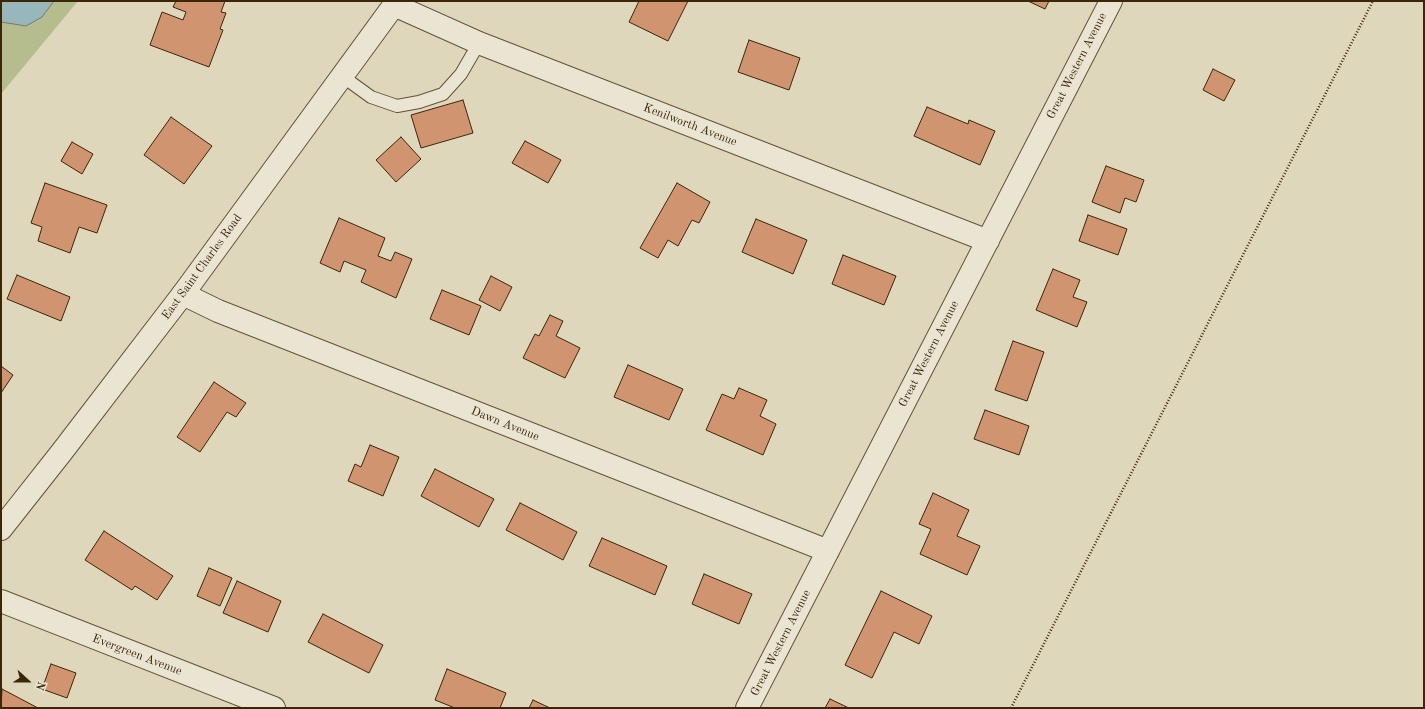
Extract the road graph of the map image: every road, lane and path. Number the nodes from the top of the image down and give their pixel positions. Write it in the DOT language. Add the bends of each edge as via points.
graph roads {
  1 [pos="1111,1"];
  2 [pos="1373,1"];
  3 [pos="395,3"];
  4 [pos="479,43"];
  5 [pos="342,76"];
  6 [pos="988,241"];
  7 [pos="184,294"];
  8 [pos="1,529"];
  9 [pos="828,551"];
  10 [pos="1,601"];
  11 [pos="274,708"];
  12 [pos="747,708"];
  13 [pos="1011,708"];
  1 -- 6 [label="street, Great Western Avenue"];
  2 -- 13 [label="path"];
  3 -- 4 [label="street, Kenilworth Avenue"];
  3 -- 5 [label="street, East Saint Charles Road"];
  4 -- 5 [label="lane" via="461,74 443,94 418,102 397,106 371,97"];
  4 -- 6 [label="street, Kenilworth Avenue"];
  5 -- 7 [label="street, East Saint Charles Road"];
  6 -- 9 [label="street, Great Western Avenue"];
  7 -- 8 [label="street, East Saint Charles Road"];
  7 -- 9 [label="street, Dawn Avenue" via="224,313"];
  9 -- 12 [label="street, Great Western Avenue"];
  10 -- 11 [label="street, Evergreen Avenue"];
}
